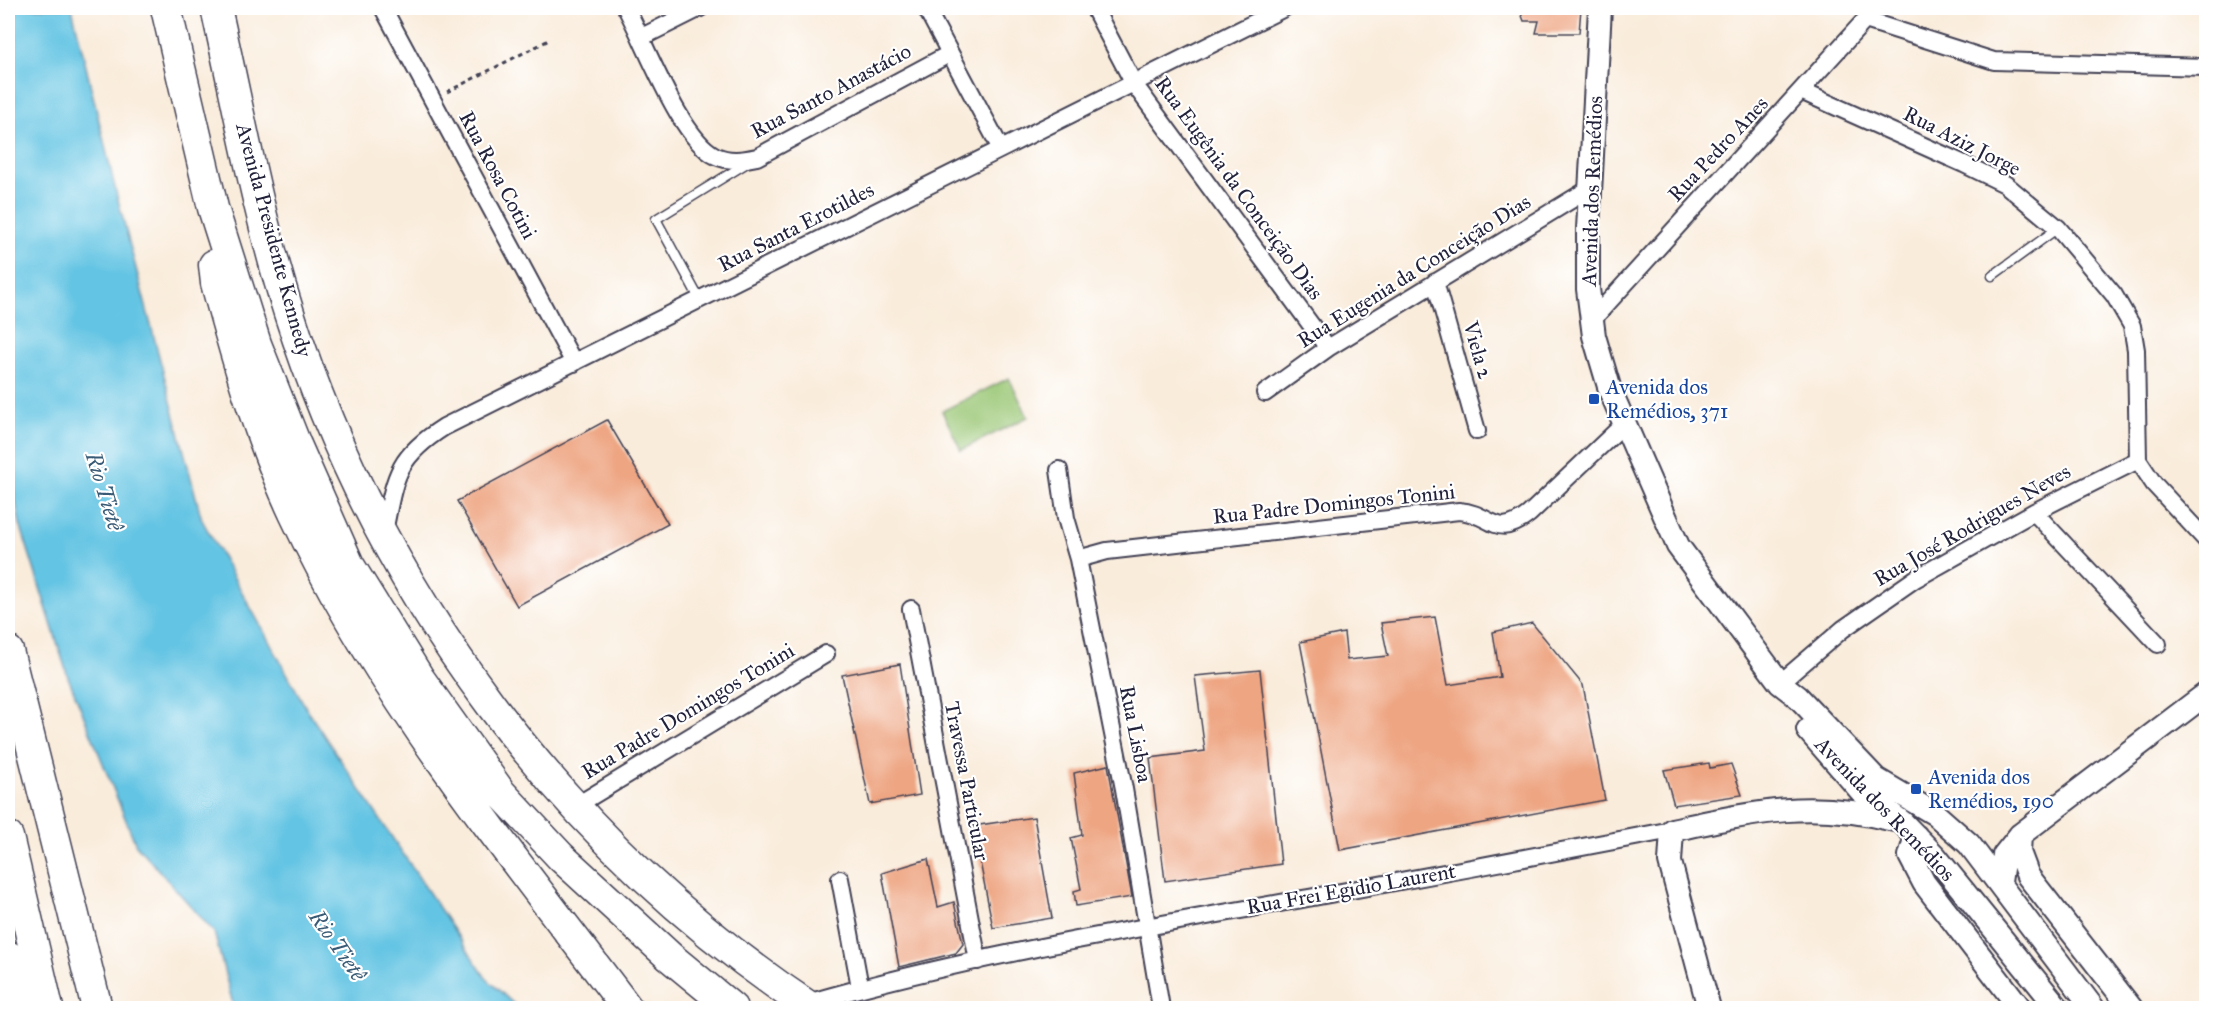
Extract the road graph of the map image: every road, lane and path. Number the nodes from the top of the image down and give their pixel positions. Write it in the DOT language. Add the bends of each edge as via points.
graph roads {
  1 [pos="166,8"];
  2 [pos="216,8"];
  3 [pos="382,8"];
  4 [pos="626,8"];
  5 [pos="700,8"];
  6 [pos="926,8"];
  7 [pos="1094,8"];
  8 [pos="1600,8"];
  9 [pos="1276,9"];
  10 [pos="1870,14"];
  11 [pos="642,37"];
  12 [pos="549,40"];
  13 [pos="949,54"];
  14 [pos="2206,67"];
  15 [pos="1134,84"];
  16 [pos="1802,92"];
  17 [pos="432,100"];
  18 [pos="1001,149"];
  19 [pos="757,157"];
  20 [pos="1589,189"];
  21 [pos="213,208"];
  22 [pos="2058,228"];
  23 [pos="1992,276"];
  24 [pos="1436,282"];
  25 [pos="700,301"];
  26 [pos="1592,320"];
  27 [pos="1328,348"];
  28 [pos="574,363"];
  29 [pos="1265,393"];
  30 [pos="1625,423"];
  31 [pos="1477,431"];
  32 [pos="2138,460"];
  33 [pos="1059,470"];
  34 [pos="2034,512"];
  35 [pos="384,534"];
  36 [pos="2206,540"];
  37 [pos="1078,559"];
  38 [pos="911,609"];
  39 [pos="2158,644"];
  40 [pos="8,651"];
  41 [pos="826,654"];
  42 [pos="1780,683"];
  43 [pos="2206,694"];
  44 [pos="574,807"];
  45 [pos="1909,829"];
  46 [pos="1672,830"];
  47 [pos="2020,835"];
  48 [pos="8,837"];
  49 [pos="840,879"];
  50 [pos="2000,882"];
  51 [pos="1146,925"];
  52 [pos="8,956"];
  53 [pos="978,961"];
  54 [pos="860,987"];
  55 [pos="807,1006"];
  56 [pos="19,1008"];
  57 [pos="48,1008"];
  58 [pos="97,1008"];
  59 [pos="627,1008"];
  60 [pos="732,1008"];
  61 [pos="1161,1008"];
  62 [pos="1709,1008"];
  63 [pos="2020,1008"];
  64 [pos="2058,1008"];
  65 [pos="2093,1008"];
  66 [pos="2131,1008"];
  1 -- 21 [label="highway"];
  2 -- 35 [label="highway, Avenida Presidente Kennedy" via="288,311 351,473"];
  3 -- 17 [label="street, Rua Rosa Cotini"];
  4 -- 11 [label="street"];
  5 -- 11 [label="street"];
  6 -- 13 [label="street"];
  7 -- 15 [label="street, Rua Eugênia da Conceição Dias"];
  8 -- 20 [label="main road, Avenida dos Remédios"];
  9 -- 15 [label="street, Rua Santa Erotildes"];
  10 -- 14 [label="street" via="1994,62"];
  10 -- 16 [label="street, Rua Pedro Anes"];
  11 -- 19 [label="street, Rua Santo Anastácio" via="666,89 701,146 732,160"];
  12 -- 17 [label="path"];
  13 -- 18 [label="street"];
  13 -- 19 [label="street, Rua Santo Anastácio"];
  15 -- 18 [label="street, Rua Santa Erotildes"];
  15 -- 27 [label="street, Rua Eugênia da Conceição Dias"];
  16 -- 22 [label="street, Rua Aziz Jorge" via="2004,184"];
  16 -- 26 [label="street, Rua Pedro Anes"];
  17 -- 28 [label="street, Rua Rosa Cotini"];
  18 -- 25 [label="street, Rua Santa Erotildes"];
  19 -- 25 [label="lane" via="656,219"];
  20 -- 24 [label="street, Rua Eugenia da Conceição Dias"];
  20 -- 26 [label="main road, Avenida dos Remédios" via="1588,289"];
  21 -- 59 [label="highway" via="216,283 247,391 294,514 342,606 412,721"];
  21 -- 60 [label="highway" via="256,344 305,467 349,566 419,678 501,793 546,841 670,957"];
  22 -- 23 [label="lane"];
  22 -- 32 [label="street, Rua Aziz Jorge" via="2114,296 2132,326"];
  24 -- 27 [label="street, Rua Eugenia da Conceição Dias"];
  24 -- 31 [label="street, Viela 2"];
  25 -- 28 [label="street, Rua Santa Erotildes"];
  26 -- 30 [label="main road, Avenida dos Remédios" via="1610,390"];
  27 -- 29 [label="street, Rua Eugenia da Conceição Dias"];
  28 -- 35 [label="street, Rua Santa Erotildes" via="421,442 405,458 394,480"];
  30 -- 37 [label="street, Rua Padre Domingos Tonini" via="1529,514 1510,526 1497,526 1476,514 1459,512 1107,551"];
  30 -- 42 [label="main road, Avenida dos Remédios" via="1678,546"];
  32 -- 34 [label="street, Rua José Rodrigues Neves"];
  32 -- 36 [label="street" via="2154,484"];
  33 -- 37 [label="street, Rua Lisboa" via="1066,518"];
  34 -- 39 [label="street"];
  34 -- 42 [label="street, Rua José Rodrigues Neves" via="1915,579 1843,629"];
  35 -- 44 [label="highway, Avenida Presidente Kennedy" via="442,636 508,729"];
  37 -- 51 [label="street, Rua Lisboa" via="1124,789"];
  38 -- 53 [label="street, Travessa Particular"];
  40 -- 58 [label="highway"];
  41 -- 44 [label="street, Rua Padre Domingos Tonini"];
  42 -- 45 [label="main road, Avenida dos Remédios" via="1787,705 1861,791"];
  42 -- 50 [label="main road, Avenida dos Remédios" via="1876,779 1952,827"];
  43 -- 47 [label="main road"];
  44 -- 55 [label="highway, Avenida Presidente Kennedy" via="691,919"];
  45 -- 46 [label="main road, Rua Frei Egidio Laurent" via="1850,810 1791,808"];
  45 -- 63 [label="main road" via="1911,856 1924,883"];
  45 -- 64 [label="main road, Avenida dos Remédios"];
  46 -- 51 [label="street, Rua Frei Egidio Laurent"];
  46 -- 62 [label="main road" via="1670,862"];
  47 -- 50 [label="main road" via="2004,855"];
  47 -- 66 [label="main road" via="2019,852 2028,876"];
  48 -- 57 [label="highway"];
  49 -- 54 [label="street"];
  50 -- 65 [label="main road, Avenida dos Remédios"];
  51 -- 53 [label="street, Rua Frei Egidio Laurent"];
  51 -- 61 [label="street, Rua Lisboa"];
  52 -- 56 [label="highway"];
  53 -- 54 [label="street, Rua Frei Egidio Laurent"];
  54 -- 55 [label="street, Rua Frei Egidio Laurent"];
}
